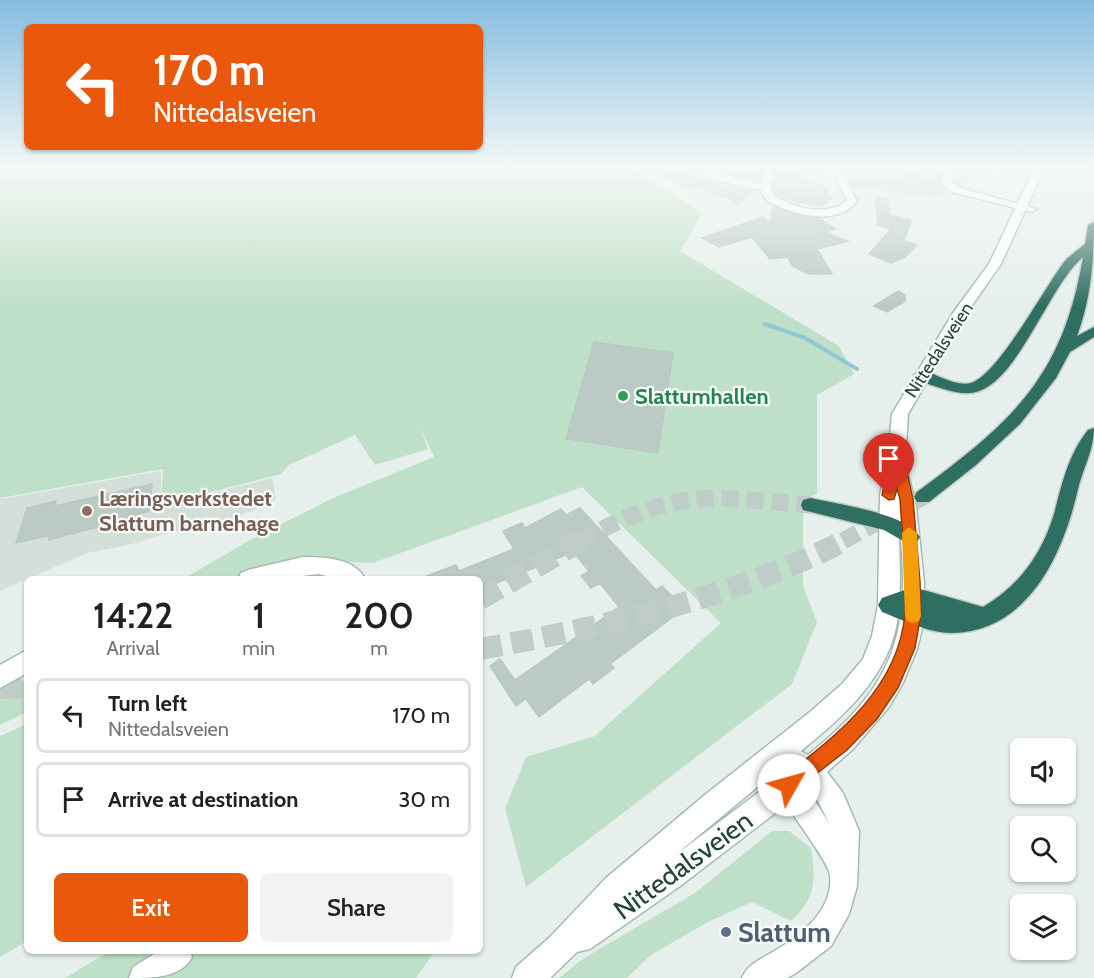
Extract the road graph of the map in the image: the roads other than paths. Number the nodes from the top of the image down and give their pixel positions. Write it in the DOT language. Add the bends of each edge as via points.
graph roads {
  1 [pos="1023,215"];
  2 [pos="1094,225"];
  3 [pos="1092,247"];
  4 [pos="1094,332"];
  5 [pos="1065,349"];
  6 [pos="922,375"];
  7 [pos="1094,435"];
  8 [pos="897,458"];
  9 [pos="923,497"];
  10 [pos="810,505"];
  11 [pos="889,524"];
  12 [pos="910,537"];
  13 [pos="262,576"];
  14 [pos="352,576"];
  15 [pos="889,605"];
  16 [pos="913,605"];
  17 [pos="24,664"];
  18 [pos="0,677"];
  19 [pos="778,753"];
  20 [pos="799,778"];
  21 [pos="560,950"];
  22 [pos="177,957"];
  23 [pos="762,977"];
  24 [pos="144,978"];
  25 [pos="527,978"];
  1 -- 6 [label="main road, Nittedalsveien" via="1020,235 1003,250"];
  2 -- 3 [label="highway"];
  3 -- 5 [label="highway"];
  3 -- 6 [label="highway" via="1070,263 984,384 960,388"];
  4 -- 5 [label="highway"];
  5 -- 9 [label="highway" via="1020,415 968,464"];
  6 -- 8 [label="main road, Nittedalsveien" via="900,414"];
  7 -- 16 [label="highway" via="1078,458 1060,524 1044,564 1015,597 982,616 950,623"];
  8 -- 11 [label="main road, Nittedalsveien" via="889,495"];
  8 -- 12 [label="main road, Nittedalsveien"];
  10 -- 11 [label="highway"];
  11 -- 12 [label="highway"];
  11 -- 15 [label="main road, Nittedalsveien"];
  12 -- 16 [label="main road, Nittedalsveien"];
  13 -- 14 [label="main road" via="314,565 345,570"];
  15 -- 16 [label="highway"];
  15 -- 19 [label="main road, Nittedalsveien" via="878,653 861,680 819,721"];
  16 -- 20 [label="main road, Nittedalsveien" via="900,666 883,698 856,729"];
  17 -- 18 [label="main road"];
  19 -- 20 [label="main road"];
  19 -- 21 [label="main road, Nittedalsveien" via="616,888"];
  20 -- 21 [label="main road, Nittedalsveien" via="628,908"];
  20 -- 23 [label="main road" via="830,798 844,826 847,849 842,896 826,928 806,948"];
  21 -- 25 [label="main road, Nittedalsveien"];
  22 -- 24 [label="main road"];
}
